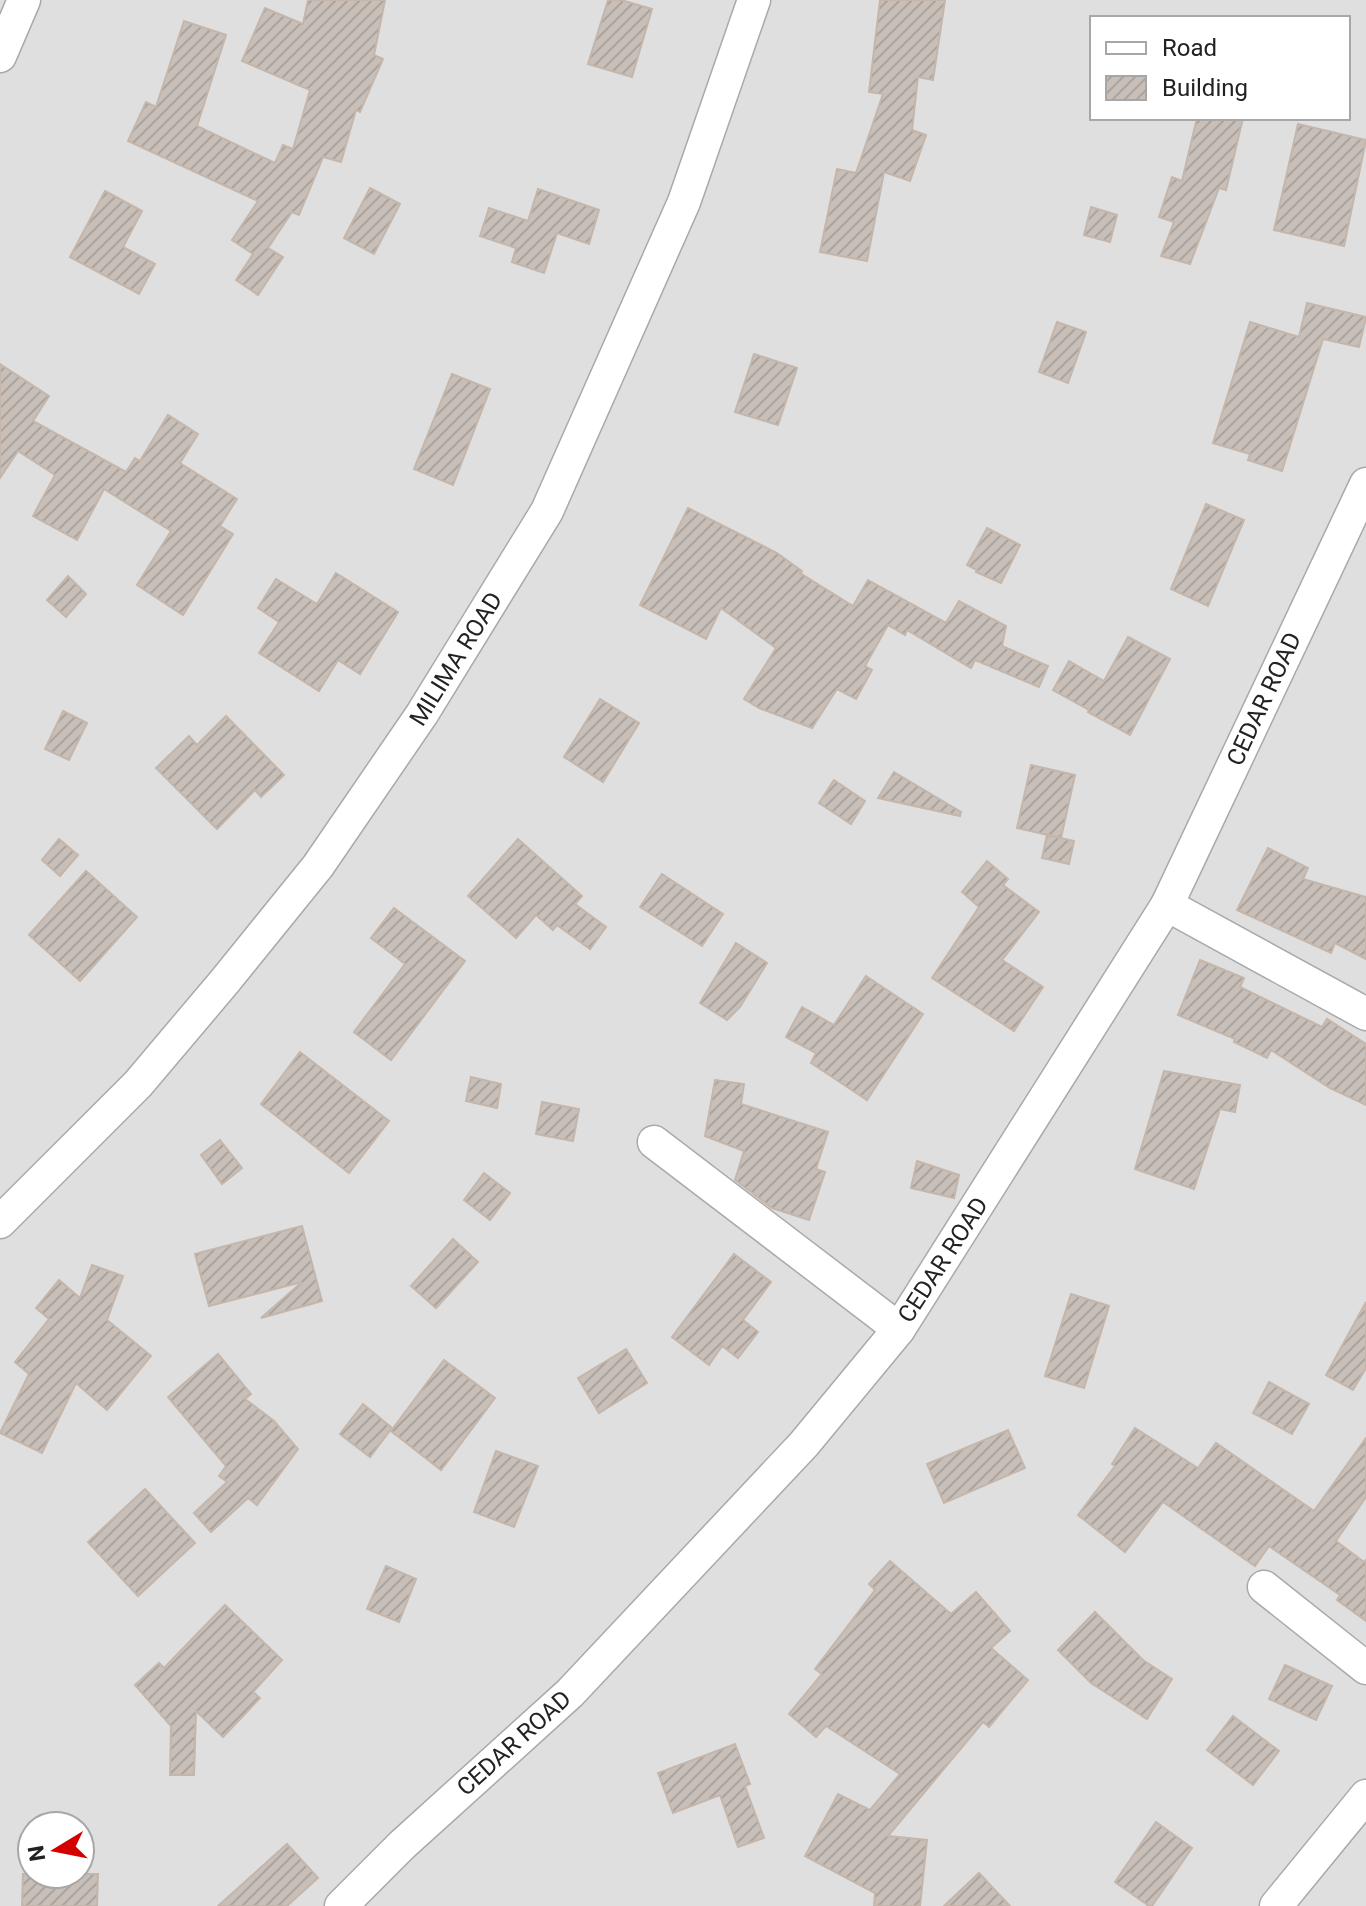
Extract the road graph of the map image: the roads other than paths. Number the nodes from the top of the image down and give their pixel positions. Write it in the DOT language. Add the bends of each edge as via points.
graph roads {
  1 [pos="24,0"];
  2 [pos="754,0"];
  3 [pos="0,56"];
  4 [pos="1366,484"];
  5 [pos="1167,905"];
  6 [pos="1366,1014"];
  7 [pos="654,1142"];
  8 [pos="0,1222"];
  9 [pos="899,1329"];
  10 [pos="1264,1587"];
  11 [pos="1366,1668"];
  12 [pos="1366,1796"];
  13 [pos="341,1906"];
  14 [pos="1276,1906"];
  1 -- 3 [label="street"];
  2 -- 8 [label="street, MILIMA ROAD" via="684,202 547,511 422,714 318,866 225,981 138,1084"];
  4 -- 5 [label="street, CEDAR ROAD"];
  5 -- 6 [label="street"];
  5 -- 9 [label="street, CEDAR ROAD"];
  7 -- 9 [label="street"];
  9 -- 13 [label="street, CEDAR ROAD" via="804,1444 570,1693"];
  10 -- 11 [label="street"];
  12 -- 14 [label="street"];
}
